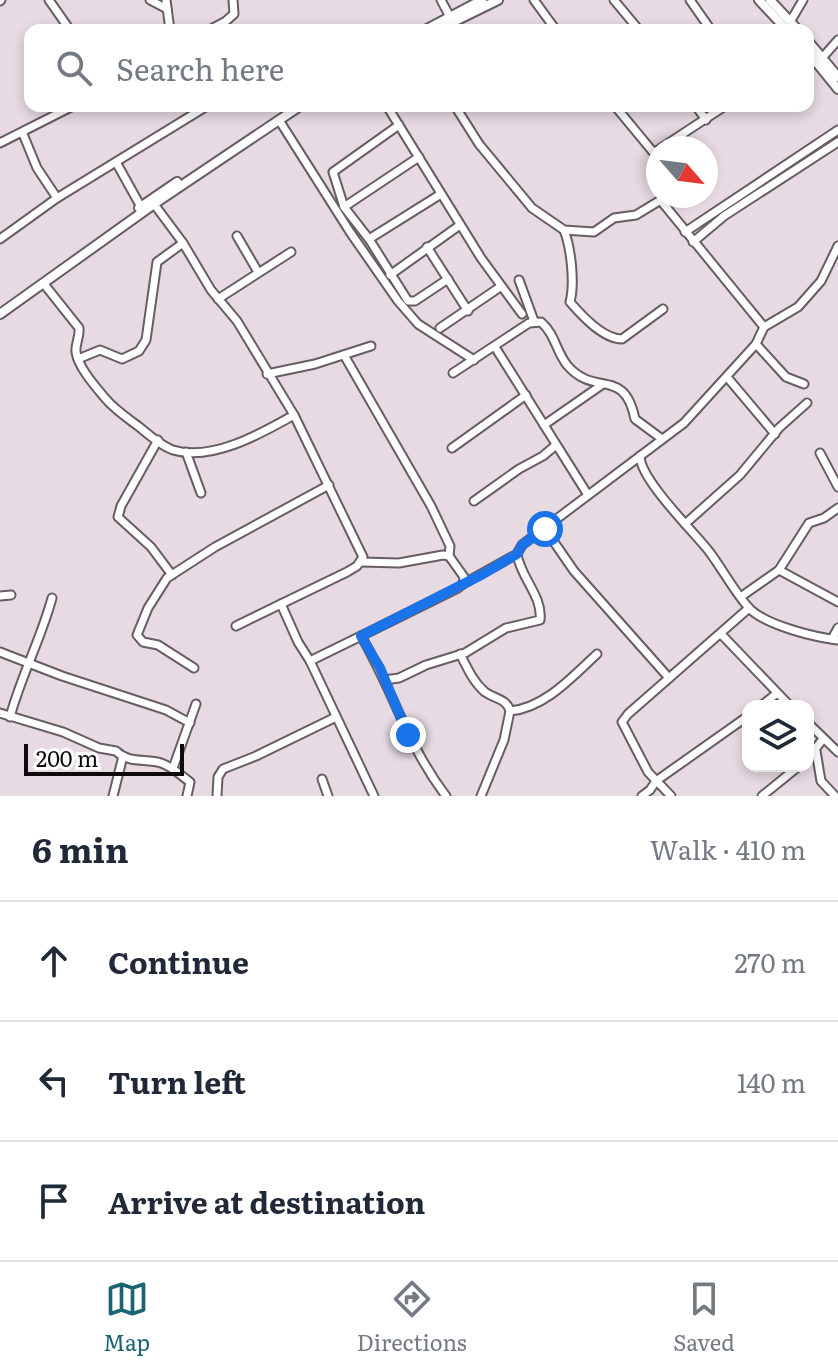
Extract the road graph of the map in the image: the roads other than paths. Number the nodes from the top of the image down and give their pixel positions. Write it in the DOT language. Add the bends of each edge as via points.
graph roads {
  1 [pos="49,0"];
  2 [pos="150,0"];
  3 [pos="233,0"];
  4 [pos="441,0"];
  5 [pos="482,0"];
  6 [pos="498,0"];
  7 [pos="534,0"];
  8 [pos="614,0"];
  9 [pos="690,0"];
  10 [pos="759,0"];
  11 [pos="770,0"];
  12 [pos="803,0"];
  13 [pos="166,5"];
  14 [pos="450,17"];
  15 [pos="66,24"];
  16 [pos="218,24"];
  17 [pos="437,24"];
  18 [pos="449,24"];
  19 [pos="552,24"];
  20 [pos="634,24"];
  21 [pos="708,24"];
  22 [pos="787,24"];
  23 [pos="788,24"];
  24 [pos="790,24"];
  25 [pos="838,40"];
  26 [pos="814,48"];
  27 [pos="822,58"];
  28 [pos="814,59"];
  29 [pos="838,77"];
  30 [pos="838,89"];
  31 [pos="62,112"];
  32 [pos="197,112"];
  33 [pos="282,112"];
  34 [pos="291,112"];
  35 [pos="391,112"];
  36 [pos="459,112"];
  37 [pos="620,112"];
  38 [pos="700,112"];
  39 [pos="717,112"];
  40 [pos="279,120"];
  41 [pos="706,120"];
  42 [pos="399,125"];
  43 [pos="838,130"];
  44 [pos="23,134"];
  45 [pos="681,136"];
  46 [pos="838,142"];
  47 [pos="0,143"];
  48 [pos="646,144"];
  49 [pos="419,157"];
  50 [pos="116,162"];
  51 [pos="441,194"];
  52 [pos="57,198"];
  53 [pos="154,204"];
  54 [pos="141,207"];
  55 [pos="344,207"];
  56 [pos="460,225"];
  57 [pos="564,230"];
  58 [pos="685,232"];
  59 [pos="237,236"];
  60 [pos="0,239"];
  61 [pos="369,239"];
  62 [pos="693,242"];
  63 [pos="183,243"];
  64 [pos="838,246"];
  65 [pos="427,247"];
  66 [pos="291,252"];
  67 [pos="258,272"];
  68 [pos="390,275"];
  69 [pos="448,279"];
  70 [pos="519,280"];
  71 [pos="44,284"];
  72 [pos="500,287"];
  73 [pos="218,299"];
  74 [pos="0,308"];
  75 [pos="663,309"];
  76 [pos="468,311"];
  77 [pos="0,314"];
  78 [pos="522,314"];
  79 [pos="534,321"];
  80 [pos="764,327"];
  81 [pos="440,328"];
  82 [pos="756,344"];
  83 [pos="371,346"];
  84 [pos="495,347"];
  85 [pos="344,355"];
  86 [pos="78,359"];
  87 [pos="474,360"];
  88 [pos="453,373"];
  89 [pos="267,374"];
  90 [pos="727,377"];
  91 [pos="603,384"];
  92 [pos="804,384"];
  93 [pos="526,395"];
  94 [pos="807,403"];
  95 [pos="294,415"];
  96 [pos="544,425"];
  97 [pos="775,434"];
  98 [pos="662,439"];
  99 [pos="158,440"];
  100 [pos="556,445"];
  101 [pos="452,448"];
  102 [pos="186,452"];
  103 [pos="820,453"];
  104 [pos="640,456"];
  105 [pos="329,485"];
  106 [pos="838,487"];
  107 [pos="201,493"];
  108 [pos="588,495"];
  109 [pos="474,501"];
  110 [pos="838,508"];
  111 [pos="685,524"];
  112 [pos="545,529"];
  113 [pos="517,554"];
  114 [pos="449,556"];
  115 [pos="361,562"];
  116 [pos="779,570"];
  117 [pos="172,575"];
  118 [pos="463,584"];
  119 [pos="11,595"];
  120 [pos="0,596"];
  121 [pos="742,596"];
  122 [pos="52,598"];
  123 [pos="838,602"];
  124 [pos="281,604"];
  125 [pos="749,608"];
  126 [pos="236,626"];
  127 [pos="838,628"];
  128 [pos="721,634"];
  129 [pos="361,636"];
  130 [pos="835,640"];
  131 [pos="0,652"];
  132 [pos="460,654"];
  133 [pos="597,654"];
  134 [pos="310,661"];
  135 [pos="28,663"];
  136 [pos="194,668"];
  137 [pos="669,678"];
  138 [pos="384,680"];
  139 [pos="776,694"];
  140 [pos="768,700"];
  141 [pos="783,700"];
  142 [pos="196,704"];
  143 [pos="510,711"];
  144 [pos="0,713"];
  145 [pos="10,717"];
  146 [pos="336,717"];
  147 [pos="742,720"];
  148 [pos="190,723"];
  149 [pos="814,729"];
  150 [pos="823,739"];
  151 [pos="816,751"];
  152 [pos="838,752"];
  153 [pos="123,756"];
  154 [pos="173,768"];
  155 [pos="792,772"];
  156 [pos="322,779"];
  157 [pos="656,781"];
  158 [pos="113,796"];
  159 [pos="187,796"];
  160 [pos="217,796"];
  161 [pos="328,796"];
  162 [pos="374,796"];
  163 [pos="446,796"];
  164 [pos="481,796"];
  165 [pos="642,796"];
  166 [pos="671,796"];
  167 [pos="762,796"];
  168 [pos="835,796"];
  1 -- 15 [label="street"];
  2 -- 13 [label="street"];
  3 -- 16 [label="street" via="234,14"];
  4 -- 14 [label="street"];
  5 -- 14 [label="main road"];
  6 -- 18 [label="main road"];
  7 -- 19 [label="street"];
  8 -- 20 [label="street"];
  9 -- 21 [label="street"];
  10 -- 22 [label="main road"];
  11 -- 23 [label="main road"];
  12 -- 24 [label="street"];
  14 -- 17 [label="main road"];
  25 -- 27 [label="street"];
  26 -- 27 [label="main road"];
  27 -- 29 [label="main road"];
  28 -- 30 [label="main road"];
  31 -- 44 [label="street"];
  32 -- 50 [label="street"];
  33 -- 54 [label="main road"];
  34 -- 40 [label="main road"];
  35 -- 42 [label="street"];
  36 -- 57 [label="street" via="532,208"];
  37 -- 48 [label="street"];
  38 -- 41 [label="street"];
  39 -- 41 [label="street"];
  40 -- 53 [label="main road"];
  40 -- 87 [label="street" via="398,301 418,324"];
  41 -- 45 [label="street"];
  42 -- 49 [label="street"];
  42 -- 55 [label="street" via="333,172"];
  43 -- 58 [label="street"];
  44 -- 47 [label="street"];
  44 -- 52 [label="street"];
  46 -- 62 [label="street"];
  49 -- 51 [label="street"];
  49 -- 55 [label="street"];
  50 -- 52 [label="street"];
  50 -- 54 [label="street"];
  51 -- 56 [label="street"];
  51 -- 61 [label="street"];
  52 -- 60 [label="street"];
  53 -- 63 [label="street"];
  53 -- 71 [label="main road"];
  54 -- 74 [label="main road"];
  55 -- 61 [label="street"];
  56 -- 65 [label="street"];
  56 -- 72 [label="street"];
  57 -- 58 [label="street" via="594,232 614,218 636,215 659,201"];
  57 -- 75 [label="street" via="574,289 570,302 583,317 622,339"];
  58 -- 62 [label="street"];
  59 -- 67 [label="street"];
  61 -- 68 [label="street"];
  62 -- 80 [label="street"];
  63 -- 73 [label="street"];
  63 -- 86 [label="street" via="157,262 143,346 122,359 100,350"];
  64 -- 80 [label="street" via="821,281 798,307"];
  65 -- 68 [label="street"];
  65 -- 69 [label="street"];
  66 -- 67 [label="street"];
  67 -- 73 [label="street"];
  68 -- 69 [label="street" via="411,302"];
  69 -- 76 [label="street"];
  70 -- 79 [label="street"];
  71 -- 77 [label="main road"];
  71 -- 86 [label="street" via="79,328"];
  72 -- 76 [label="street"];
  72 -- 78 [label="street"];
  73 -- 89 [label="street"];
  76 -- 81 [label="street"];
  79 -- 84 [label="street"];
  79 -- 91 [label="street" via="551,332 568,366"];
  80 -- 82 [label="street"];
  82 -- 90 [label="street"];
  82 -- 92 [label="street" via="786,377"];
  83 -- 85 [label="street"];
  84 -- 87 [label="street"];
  84 -- 93 [label="street"];
  85 -- 89 [label="street"];
  85 -- 114 [label="street" via="431,506 450,546"];
  86 -- 99 [label="street" via="111,406"];
  87 -- 88 [label="street"];
  89 -- 95 [label="street"];
  90 -- 97 [label="street"];
  90 -- 98 [label="street"];
  91 -- 96 [label="street"];
  91 -- 98 [label="street" via="620,388 630,399 635,419"];
  93 -- 96 [label="street"];
  93 -- 101 [label="street"];
  94 -- 97 [label="street"];
  95 -- 102 [label="street" via="250,440"];
  95 -- 105 [label="street"];
  96 -- 100 [label="street"];
  97 -- 111 [label="street" via="740,475"];
  98 -- 104 [label="street"];
  99 -- 102 [label="street"];
  99 -- 117 [label="street" via="118,517"];
  100 -- 108 [label="street"];
  100 -- 109 [label="street"];
  102 -- 107 [label="street"];
  103 -- 106 [label="street"];
  104 -- 108 [label="street"];
  104 -- 111 [label="street"];
  105 -- 115 [label="street"];
  105 -- 117 [label="street"];
  108 -- 112 [label="street"];
  110 -- 116 [label="street" via="809,523"];
  111 -- 121 [label="street"];
  112 -- 113 [label="street"];
  112 -- 137 [label="street" via="574,571"];
  113 -- 118 [label="street"];
  113 -- 132 [label="street" via="540,620 506,628"];
  114 -- 115 [label="street"];
  114 -- 118 [label="street" via="464,577"];
  115 -- 124 [label="street"];
  116 -- 121 [label="street"];
  116 -- 123 [label="street"];
  117 -- 136 [label="street" via="162,583 137,635"];
  118 -- 129 [label="street"];
  119 -- 120 [label="street"];
  121 -- 125 [label="street"];
  122 -- 135 [label="street"];
  124 -- 126 [label="street"];
  124 -- 134 [label="street"];
  125 -- 128 [label="street"];
  125 -- 130 [label="street" via="773,623"];
  127 -- 130 [label="street"];
  128 -- 137 [label="street"];
  128 -- 139 [label="street"];
  129 -- 134 [label="street"];
  129 -- 138 [label="street"];
  131 -- 135 [label="street"];
  132 -- 138 [label="street"];
  132 -- 143 [label="street" via="478,685"];
  133 -- 143 [label="street" via="542,700"];
  134 -- 146 [label="street"];
  135 -- 145 [label="street"];
  135 -- 148 [label="street"];
  137 -- 157 [label="street" via="622,722"];
  138 -- 163 [label="street" via="418,756"];
  139 -- 140 [label="street"];
  139 -- 141 [label="street"];
  142 -- 148 [label="street"];
  143 -- 164 [label="street"];
  144 -- 145 [label="street"];
  145 -- 153 [label="street"];
  146 -- 160 [label="street" via="223,769"];
  146 -- 162 [label="street"];
  147 -- 157 [label="street"];
  148 -- 154 [label="street"];
  149 -- 150 [label="street"];
  150 -- 151 [label="street"];
  150 -- 152 [label="street"];
  151 -- 168 [label="street" via="821,781"];
  153 -- 154 [label="street"];
  153 -- 158 [label="street"];
  154 -- 159 [label="street" via="190,782"];
  155 -- 167 [label="street"];
  156 -- 161 [label="street"];
  157 -- 165 [label="street"];
  157 -- 166 [label="street"];
}
